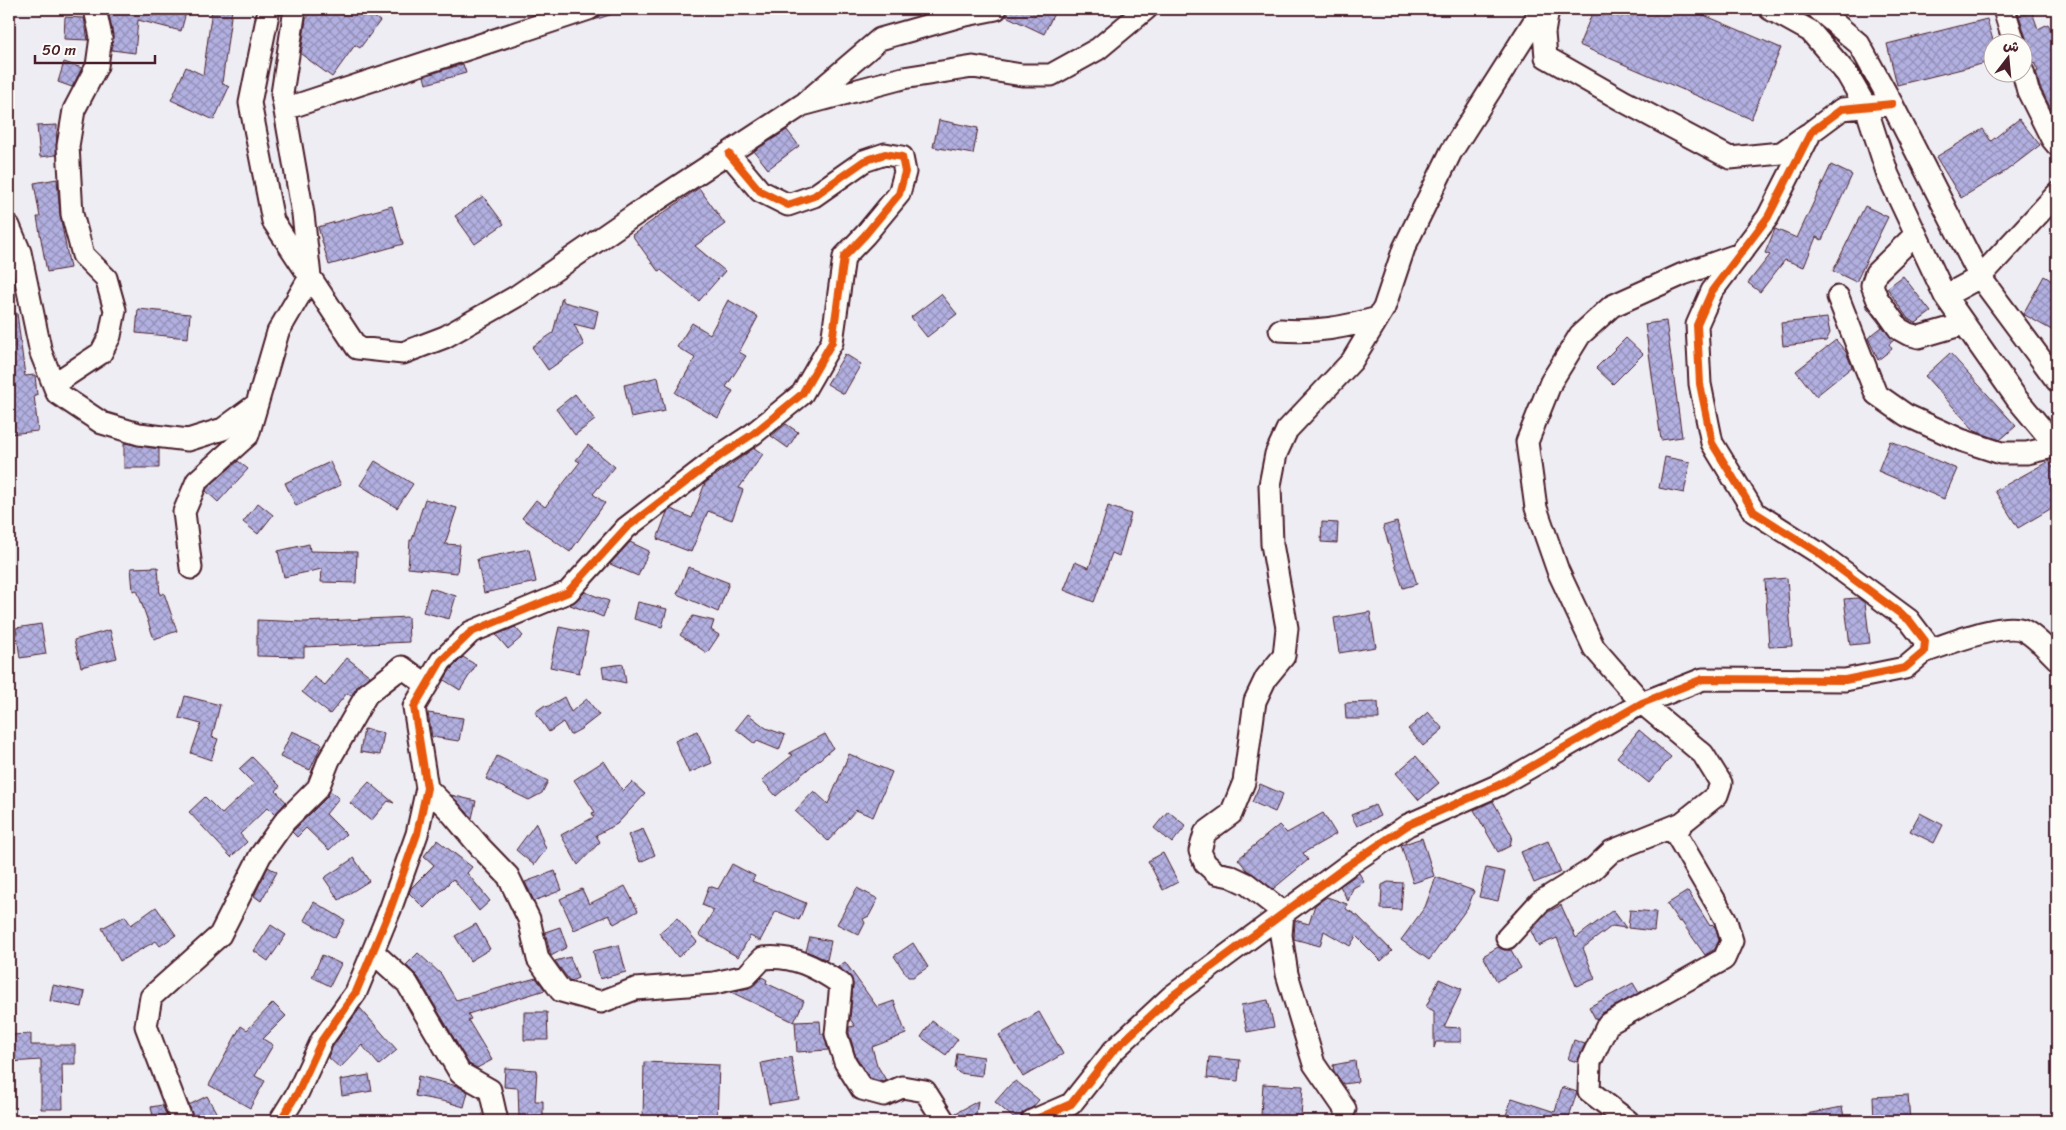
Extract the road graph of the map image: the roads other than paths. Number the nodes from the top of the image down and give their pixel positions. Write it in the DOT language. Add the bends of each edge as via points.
graph roads {
  1 [pos="95,9"];
  2 [pos="269,9"];
  3 [pos="295,9"];
  4 [pos="590,9"];
  5 [pos="996,9"];
  6 [pos="1146,9"];
  7 [pos="1542,9"];
  8 [pos="1548,9"];
  9 [pos="1770,9"];
  10 [pos="1818,9"];
  11 [pos="2004,9"];
  12 [pos="2011,32"];
  13 [pos="2026,82"];
  14 [pos="1892,104"];
  15 [pos="802,106"];
  16 [pos="1866,107"];
  17 [pos="285,109"];
  18 [pos="1811,132"];
  19 [pos="2057,145"];
  20 [pos="729,154"];
  21 [pos="2057,194"];
  22 [pos="9,226"];
  23 [pos="1916,234"];
  24 [pos="1740,254"];
  25 [pos="310,277"];
  26 [pos="1980,277"];
  27 [pos="1945,296"];
  28 [pos="1838,297"];
  29 [pos="1378,318"];
  30 [pos="1964,324"];
  31 [pos="1280,330"];
  32 [pos="2057,381"];
  33 [pos="54,384"];
  34 [pos="257,404"];
  35 [pos="2057,447"];
  36 [pos="191,568"];
  37 [pos="1924,652"];
  38 [pos="2057,658"];
  39 [pos="427,685"];
  40 [pos="1642,703"];
  41 [pos="427,788"];
  42 [pos="1682,823"];
  43 [pos="1283,912"];
  44 [pos="1508,938"];
  45 [pos="373,952"];
  46 [pos="1345,1109"];
  47 [pos="182,1121"];
  48 [pos="280,1121"];
  49 [pos="497,1121"];
  50 [pos="944,1121"];
  51 [pos="1032,1121"];
  52 [pos="1628,1121"];
  1 -- 33 [label="street" via="101,36 97,66 74,110 68,146 72,214 83,255 106,278 115,310 110,336 101,353"];
  2 -- 25 [label="street" via="250,103 273,221"];
  3 -- 17 [label="street" via="282,94"];
  4 -- 17 [label="street"];
  5 -- 15 [label="street" via="880,39"];
  6 -- 15 [label="street" via="1098,49 1051,75 1022,75 973,67 903,78"];
  7 -- 29 [label="street" via="1451,152 1404,248"];
  8 -- 18 [label="street" via="1544,33 1546,57 1730,158 1781,153"];
  9 -- 16 [label="street" via="1810,31 1847,74"];
  10 -- 14 [label="street" via="1859,44"];
  11 -- 12 [label="street"];
  13 -- 19 [label="street"];
  14 -- 16 [label="street"];
  14 -- 26 [label="street"];
  15 -- 20 [label="street"];
  16 -- 18 [label="street" via="1842,110"];
  16 -- 23 [label="street" via="1888,175"];
  17 -- 25 [label="street"];
  18 -- 24 [label="street" via="1768,217"];
  20 -- 25 [label="street" via="517,296 445,337 403,353 357,348"];
  20 -- 39 [label="street" via="760,192 788,205 814,196 864,162 885,154 902,157 905,172 899,194 844,257 832,342 802,394 626,528 568,592 472,632 441,661"];
  21 -- 26 [label="street"];
  22 -- 33 [label="street" via="20,252 41,353"];
  23 -- 27 [label="street"];
  23 -- 30 [label="street" via="1876,273 1872,285 1877,298 1899,329 1908,334 1919,337"];
  24 -- 37 [label="street" via="1712,291 1698,325 1700,384 1712,443 1754,512 1817,552 1909,620 1925,641"];
  24 -- 40 [label="street" via="1682,274 1612,306 1580,335 1551,382 1527,442 1536,508 1558,571 1594,648"];
  25 -- 34 [label="street" via="278,332"];
  26 -- 27 [label="street"];
  26 -- 32 [label="street"];
  27 -- 30 [label="street"];
  28 -- 35 [label="street" via="1876,394 1906,415 1961,440 2001,453 2027,453"];
  29 -- 31 [label="street" via="1305,332"];
  29 -- 43 [label="street" via="1352,361 1287,430 1276,454 1270,486 1272,544 1287,628 1284,656 1266,678 1256,701 1241,793 1231,814 1205,833 1200,851 1205,863 1216,873 1247,884"];
  30 -- 35 [label="street" via="2017,399"];
  33 -- 34 [label="street" via="57,393 102,422 139,434 188,440 223,429"];
  34 -- 36 [label="street" via="248,435 198,481 184,512"];
  37 -- 38 [label="street" via="2007,627 2024,630"];
  37 -- 40 [label="street" via="1906,668 1845,680 1703,679"];
  39 -- 41 [label="street" via="414,707"];
  39 -- 47 [label="street" via="402,667 367,694 329,760 318,788 285,821 260,856 220,935 151,998 146,1026"];
  40 -- 42 [label="street" via="1704,754 1721,783 1717,795"];
  40 -- 43 [label="street" via="1499,785 1408,825"];
  41 -- 45 [label="street" via="417,834"];
  41 -- 50 [label="street" via="508,876 529,919 538,959 561,991 601,1002 635,989 714,983 746,976 763,958 780,956 816,967 841,984 836,1034 845,1062 862,1089 884,1095 902,1087 925,1091"];
  42 -- 44 [label="street" via="1612,851 1593,869 1540,902"];
  42 -- 52 [label="street" via="1676,834 1725,918 1732,941 1724,959 1608,1024 1590,1062 1589,1092"];
  43 -- 46 [label="street" via="1281,935 1287,974 1314,1064"];
  43 -- 51 [label="street" via="1172,996 1113,1051 1071,1104"];
  45 -- 48 [label="street" via="356,992 322,1040 298,1092"];
  45 -- 49 [label="street" via="407,983 460,1073 490,1090"];
}
